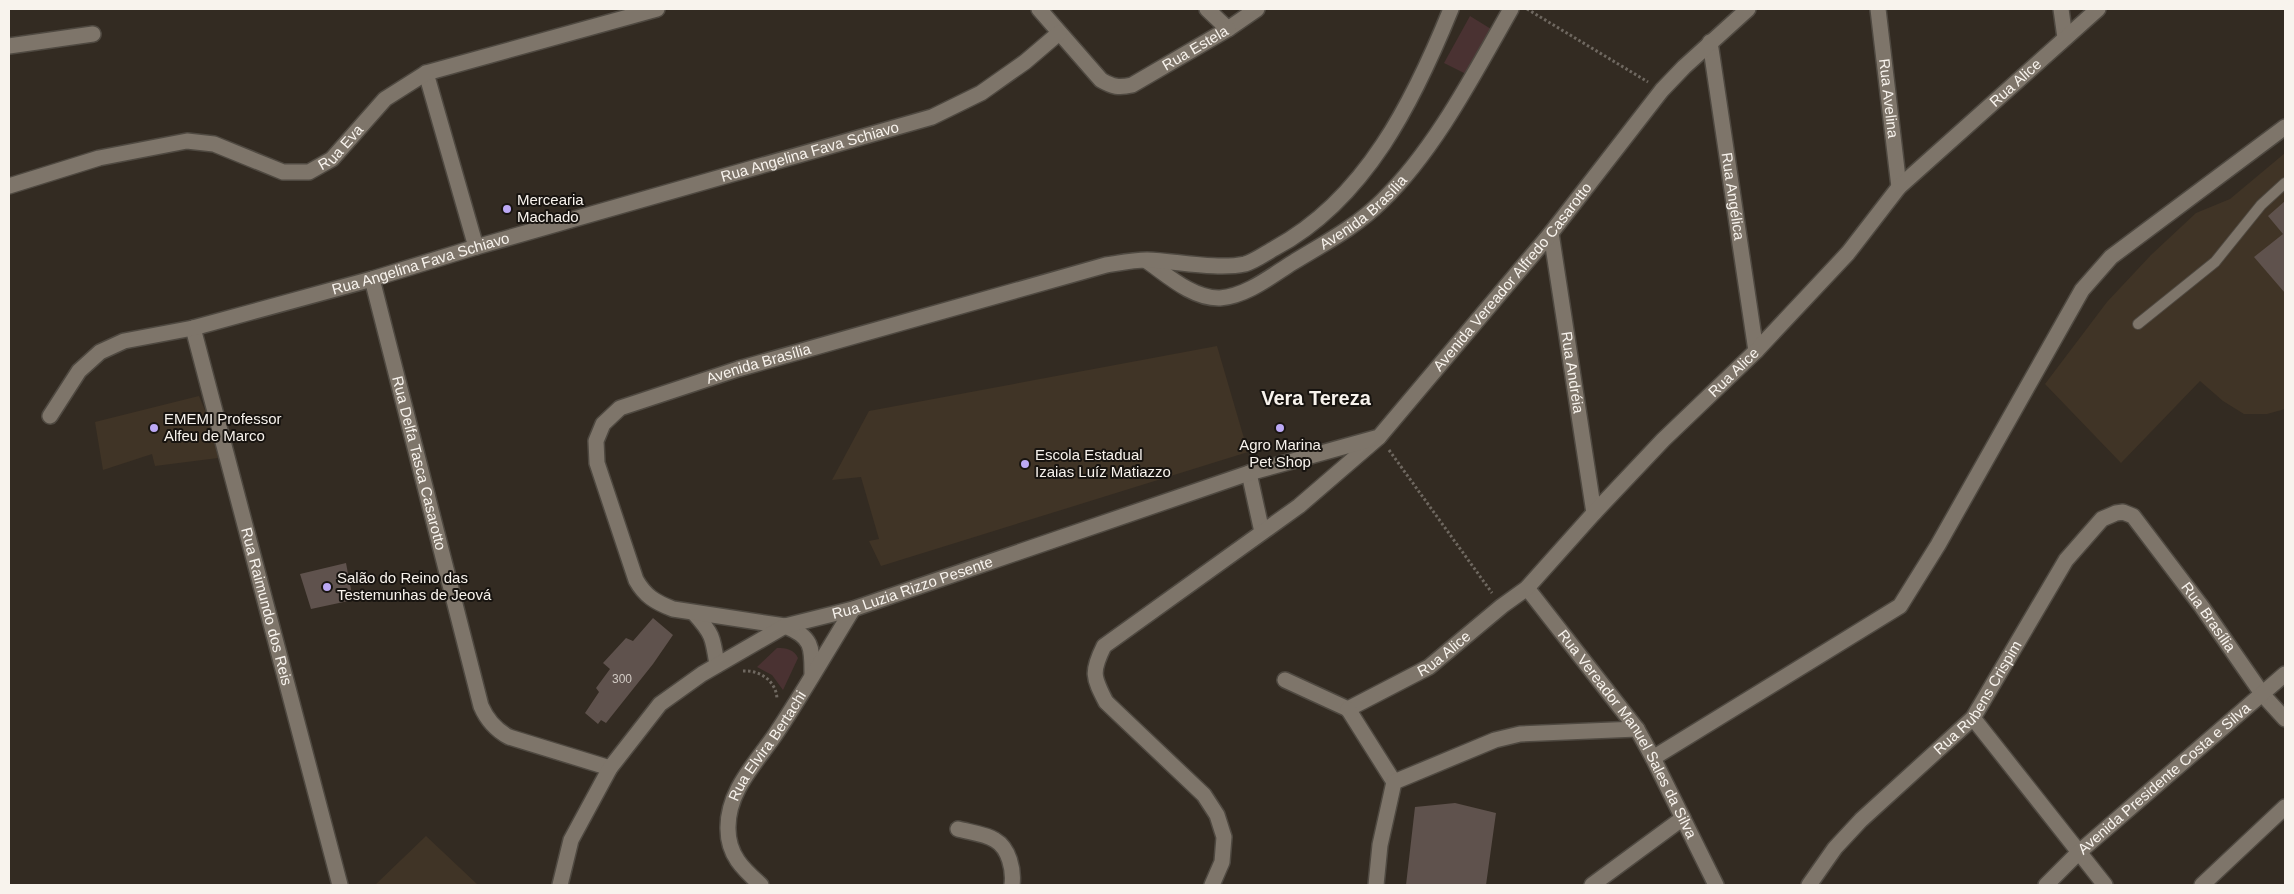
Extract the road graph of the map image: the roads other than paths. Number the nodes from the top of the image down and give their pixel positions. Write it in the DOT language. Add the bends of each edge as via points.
graph roads {
  1 [pos="657,9"];
  2 [pos="1039,9"];
  3 [pos="1207,9"];
  4 [pos="1258,9"];
  5 [pos="1451,9"];
  6 [pos="1511,9"];
  7 [pos="1748,9"];
  8 [pos="1878,9"];
  9 [pos="2061,9"];
  10 [pos="2098,9"];
  11 [pos="1228,29"];
  12 [pos="1059,33"];
  13 [pos="93,34"];
  14 [pos="2065,38"];
  15 [pos="1710,42"];
  16 [pos="9,46"];
  17 [pos="426,73"];
  18 [pos="2285,127"];
  19 [pos="2285,184"];
  20 [pos="9,186"];
  21 [pos="1899,187"];
  22 [pos="1552,233"];
  23 [pos="476,247"];
  24 [pos="1146,260"];
  25 [pos="1246,264"];
  26 [pos="372,279"];
  27 [pos="1261,283"];
  28 [pos="2138,324"];
  29 [pos="193,328"];
  30 [pos="1756,351"];
  31 [pos="50,416"];
  32 [pos="1379,437"];
  33 [pos="1250,473"];
  34 [pos="1594,512"];
  35 [pos="2133,516"];
  36 [pos="1262,532"];
  37 [pos="1527,588"];
  38 [pos="853,609"];
  39 [pos="694,613"];
  40 [pos="786,626"];
  41 [pos="717,665"];
  42 [pos="812,674"];
  43 [pos="2285,674"];
  44 [pos="1285,680"];
  45 [pos="2263,695"];
  46 [pos="1348,709"];
  47 [pos="1973,718"];
  48 [pos="2285,719"];
  49 [pos="1637,729"];
  50 [pos="1653,758"];
  51 [pos="610,768"];
  52 [pos="1394,782"];
  53 [pos="2285,807"];
  54 [pos="1683,818"];
  55 [pos="958,829"];
  56 [pos="2078,853"];
  57 [pos="2210,882"];
  58 [pos="340,885"];
  59 [pos="560,885"];
  60 [pos="761,885"];
  61 [pos="1012,885"];
  62 [pos="1212,885"];
  63 [pos="1376,885"];
  64 [pos="1592,885"];
  65 [pos="1716,885"];
  66 [pos="1810,885"];
  67 [pos="2046,885"];
  68 [pos="2105,885"];
  1 -- 17 [label="street, Rua Eva"];
  2 -- 12 [label="street"];
  3 -- 11 [label="street"];
  4 -- 11 [label="street, Rua Estela"];
  5 -- 25 [label="street, Avenida Brasília" via="1412,95 1361,175 1328,211 1292,238"];
  6 -- 27 [label="street, Avenida Brasília" via="1468,85 1405,176 1357,223"];
  7 -- 15 [label="street, Avenida Vereador Alfredo Casarotto"];
  8 -- 21 [label="street, Rua Avelina"];
  9 -- 14 [label="street"];
  10 -- 14 [label="street, Rua Alice"];
  11 -- 12 [label="street, Rua Estela" via="1132,85 1121,88 1101,80"];
  12 -- 23 [label="street, Rua Angelina Fava Schiavo" via="981,93 932,117"];
  13 -- 16 [label="street"];
  14 -- 21 [label="street, Rua Alice"];
  15 -- 22 [label="street, Avenida Vereador Alfredo Casarotto" via="1662,90"];
  15 -- 30 [label="street, Rua Angélica"];
  17 -- 20 [label="street, Rua Eva" via="385,99 332,159 309,172 284,172 214,144 187,141 99,158"];
  17 -- 23 [label="street"];
  18 -- 50 [label="street" via="2111,257 2082,290 1900,606"];
  19 -- 28 [label="lane" via="2261,205 2215,262"];
  21 -- 30 [label="street, Rua Alice" via="1848,254"];
  22 -- 32 [label="street, Avenida Vereador Alfredo Casarotto"];
  22 -- 34 [label="street, Rua Andréia"];
  23 -- 26 [label="street, Rua Angelina Fava Schiavo"];
  24 -- 25 [label="street, Avenida Brasília" via="1181,264"];
  24 -- 27 [label="street, Avenida Brasília" via="1178,283 1200,294 1219,298 1239,294"];
  24 -- 39 [label="street, Avenida Brasília" via="1106,265 738,369 620,408 603,424 596,441 597,463 636,580 656,603"];
  25 -- 27 [label="street"];
  26 -- 29 [label="street, Rua Angelina Fava Schiavo"];
  26 -- 51 [label="street, Rua Delfa Tasca Casarotto" via="486,717 509,737"];
  29 -- 31 [label="street, Rua Angelina Fava Schiavo" via="124,341 100,352 79,371"];
  29 -- 58 [label="street, Rua Raimundo dos Reis"];
  30 -- 34 [label="street, Rua Alice"];
  32 -- 33 [label="street, Rua Luzia Rizzo Pesente"];
  32 -- 36 [label="street, Avenida Vereador Alfredo Casarotto" via="1299,506"];
  33 -- 36 [label="street"];
  33 -- 38 [label="street, Rua Luzia Rizzo Pesente"];
  34 -- 37 [label="street, Rua Alice"];
  35 -- 45 [label="street, Rua Brasília"];
  35 -- 47 [label="street, Rua Rubens Crispim" via="2123,512 2102,519 2066,560"];
  36 -- 62 [label="street, Avenida Vereador Alfredo Casarotto" via="1104,646 1094,664 1096,682 1106,702 1204,795 1217,815 1224,837 1222,862"];
  37 -- 46 [label="street, Rua Alice" via="1429,667"];
  37 -- 49 [label="street, Rua Vereador Manuel Sales da Silva"];
  38 -- 40 [label="street, Rua Luzia Rizzo Pesente"];
  38 -- 42 [label="street, Rua Elvira Bertachi"];
  39 -- 40 [label="street, Avenida Brasília"];
  39 -- 41 [label="street" via="713,638"];
  40 -- 41 [label="street, Rua Luzia Rizzo Pesente"];
  40 -- 42 [label="street" via="796,630 812,646"];
  41 -- 51 [label="street, Rua Luzia Rizzo Pesente" via="660,704"];
  42 -- 60 [label="street, Rua Elvira Bertachi" via="732,801 728,828 731,853"];
  43 -- 45 [label="street, Avenida Presidente Costa e Silva"];
  44 -- 46 [label="street"];
  45 -- 48 [label="street, Rua Brasília"];
  45 -- 56 [label="street, Avenida Presidente Costa e Silva"];
  46 -- 52 [label="street"];
  47 -- 56 [label="street"];
  47 -- 66 [label="street, Rua Rubens Crispim" via="1861,820 1835,848"];
  49 -- 50 [label="street, Rua Vereador Manuel Sales da Silva"];
  49 -- 52 [label="street" via="1520,734 1494,740"];
  50 -- 54 [label="street, Rua Vereador Manuel Sales da Silva"];
  51 -- 59 [label="street, Rua Luzia Rizzo Pesente" via="571,840"];
  52 -- 63 [label="street" via="1380,845"];
  53 -- 57 [label="street"];
  54 -- 64 [label="street"];
  54 -- 65 [label="street, Rua Vereador Manuel Sales da Silva"];
  55 -- 61 [label="street" via="995,840 1007,853 1014,876"];
  56 -- 67 [label="street, Avenida Presidente Costa e Silva"];
  56 -- 68 [label="street"];
}
